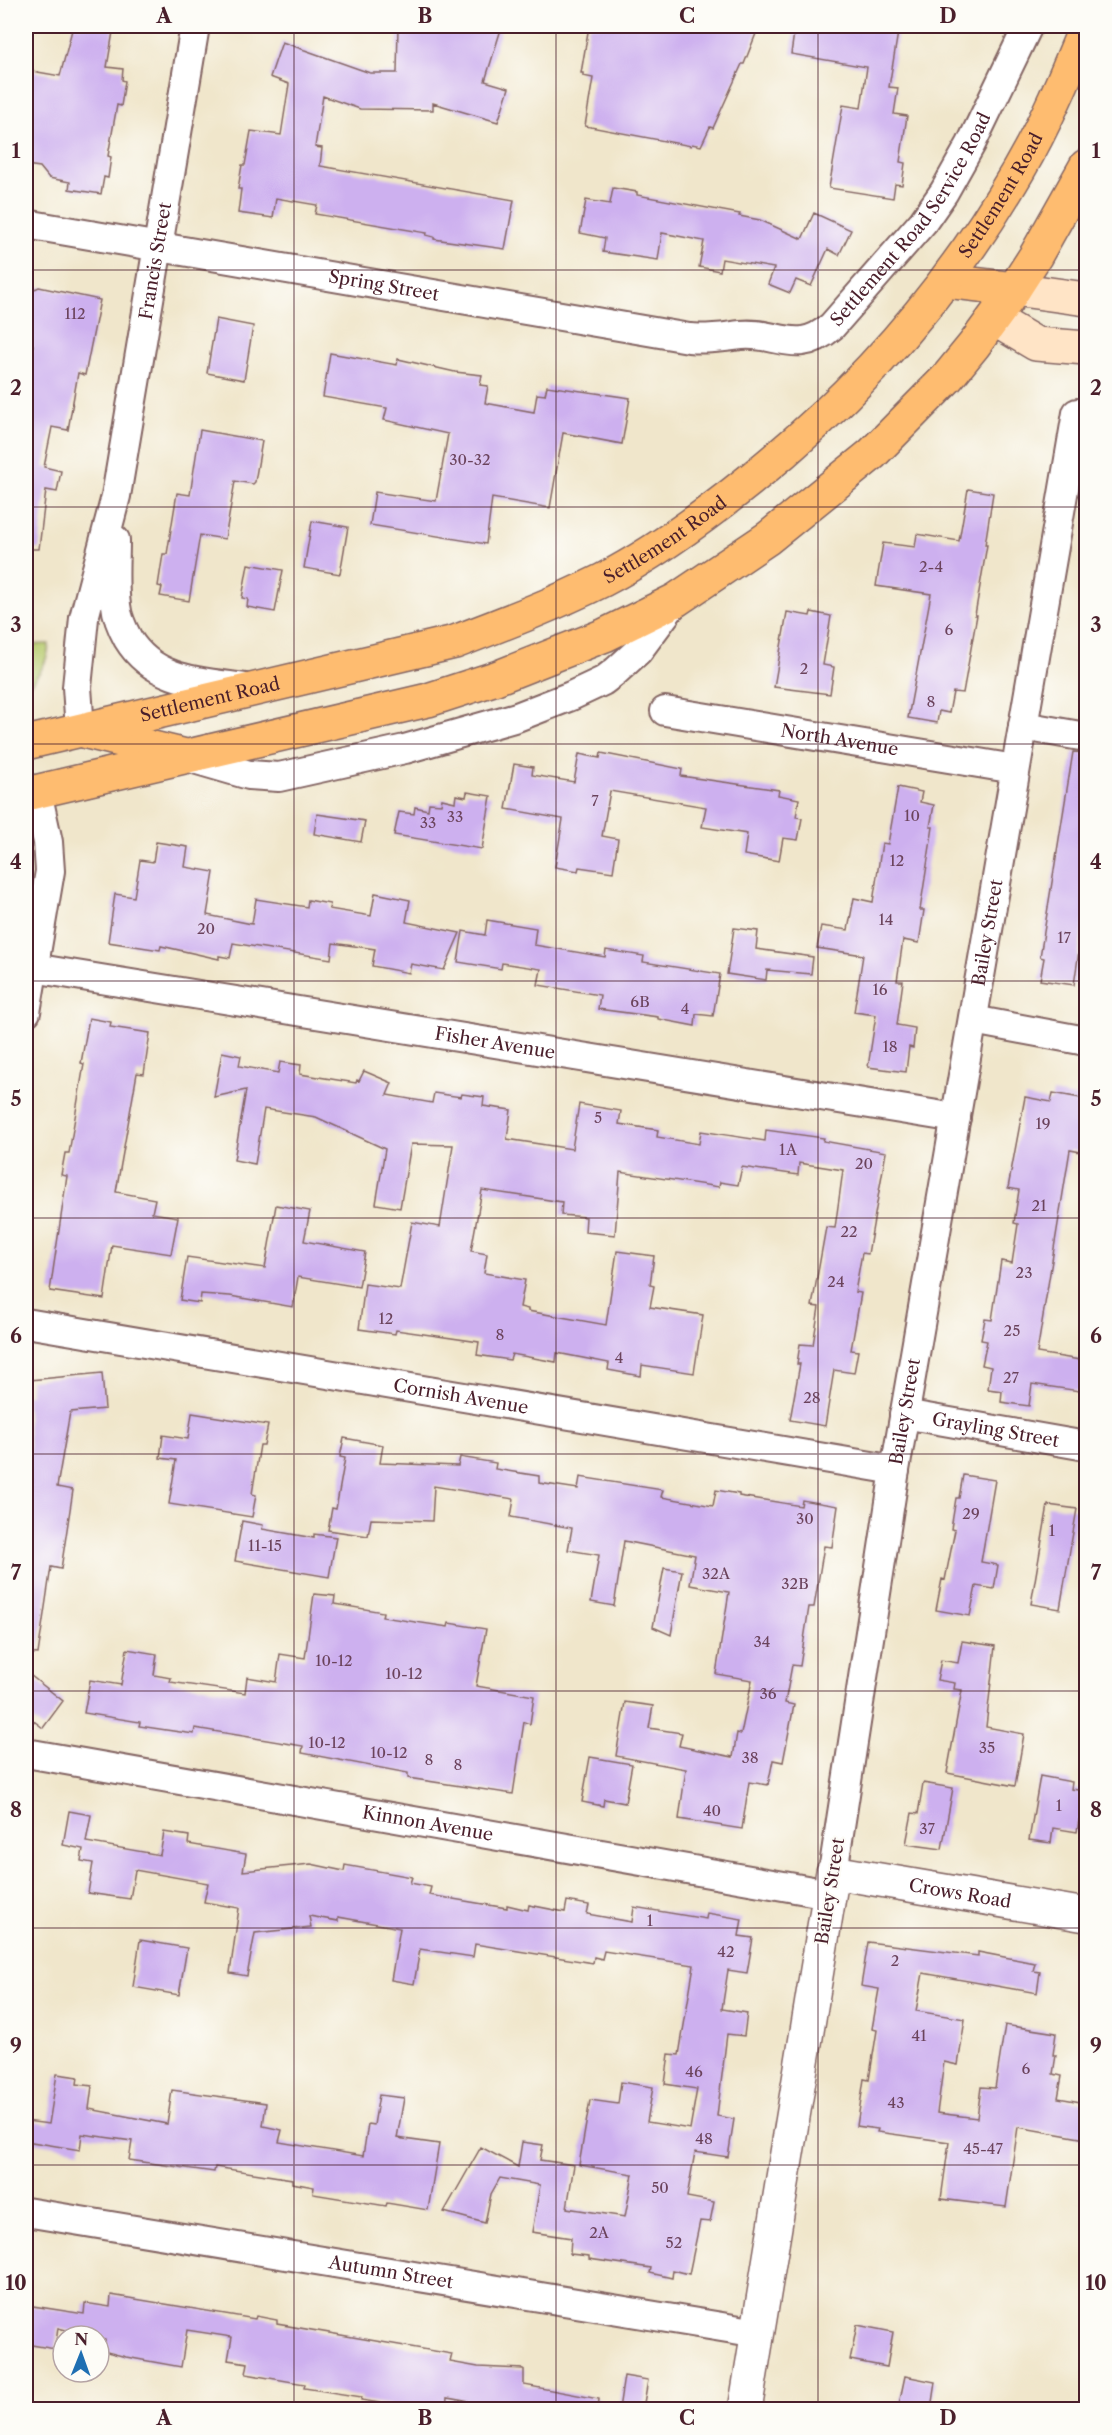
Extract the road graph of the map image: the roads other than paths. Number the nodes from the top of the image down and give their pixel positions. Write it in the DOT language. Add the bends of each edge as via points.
graph roads {
  1 [pos="195,26"];
  2 [pos="1028,26"];
  3 [pos="1086,26"];
  4 [pos="1086,166"];
  5 [pos="26,224"];
  6 [pos="157,248"];
  7 [pos="946,281"];
  8 [pos="1014,289"];
  9 [pos="1086,299"];
  10 [pos="994,318"];
  11 [pos="742,334"];
  12 [pos="1086,348"];
  13 [pos="1077,413"];
  14 [pos="116,496"];
  15 [pos="676,600"];
  16 [pos="255,690"];
  17 [pos="665,711"];
  18 [pos="1023,726"];
  19 [pos="80,730"];
  20 [pos="1086,737"];
  21 [pos="26,743"];
  22 [pos="26,750"];
  23 [pos="187,756"];
  24 [pos="1015,769"];
  25 [pos="31,793"];
  26 [pos="33,968"];
  27 [pos="26,1012"];
  28 [pos="973,1020"];
  29 [pos="1086,1041"];
  30 [pos="956,1118"];
  31 [pos="26,1323"];
  32 [pos="904,1414"];
  33 [pos="1086,1446"];
  34 [pos="895,1470"];
  35 [pos="26,1753"];
  36 [pos="831,1883"];
  37 [pos="1086,1915"];
  38 [pos="26,2212"];
  39 [pos="758,2333"];
  40 [pos="745,2409"];
  1 -- 6 [label="street, Francis Street"];
  2 -- 11 [label="street, Settlement Road Service Road" via="944,192 923,222 832,326 820,336 803,341"];
  3 -- 7 [label="highway, Settlement Road" via="1019,169"];
  4 -- 8 [label="highway"];
  5 -- 6 [label="street, Spring Street"];
  6 -- 11 [label="street, Spring Street" via="689,338 719,339"];
  6 -- 14 [label="street, Francis Street"];
  7 -- 8 [label="highway"];
  7 -- 10 [label="highway"];
  7 -- 16 [label="highway, Settlement Road" via="876,364 815,426 734,493 637,561 559,600 455,642"];
  8 -- 9 [label="main road"];
  8 -- 10 [label="highway"];
  10 -- 12 [label="main road" via="1036,344"];
  10 -- 15 [label="highway" via="954,370 872,454 768,538"];
  13 -- 18 [label="street, Bailey Street"];
  14 -- 16 [label="street, Francis Street" via="116,606 135,649 169,675"];
  14 -- 19 [label="street, Francis Street" via="82,633 76,687"];
  15 -- 23 [label="highway" via="605,635 496,678 428,699"];
  15 -- 23 [label="street" via="638,651 616,671 571,696 498,723 279,777 249,775"];
  16 -- 19 [label="highway, Settlement Road"];
  17 -- 24 [label="street, North Avenue"];
  18 -- 20 [label="street"];
  18 -- 24 [label="street, Bailey Street"];
  19 -- 21 [label="highway, Settlement Road"];
  19 -- 23 [label="highway"];
  22 -- 25 [label="highway"];
  23 -- 25 [label="highway"];
  24 -- 28 [label="street, Bailey Street"];
  25 -- 26 [label="street" via="50,861"];
  26 -- 27 [label="street"];
  26 -- 30 [label="street, Fisher Avenue"];
  28 -- 29 [label="street"];
  28 -- 30 [label="street, Bailey Street"];
  30 -- 32 [label="street, Bailey Street"];
  31 -- 34 [label="street, Cornish Avenue"];
  32 -- 33 [label="street, Grayling Street"];
  32 -- 34 [label="street, Bailey Street"];
  34 -- 36 [label="street, Bailey Street"];
  35 -- 36 [label="street, Kinnon Avenue"];
  36 -- 37 [label="street, Crows Road"];
  36 -- 39 [label="street, Bailey Street"];
  38 -- 39 [label="street, Autumn Street"];
  39 -- 40 [label="street, Bailey Street"];
}
